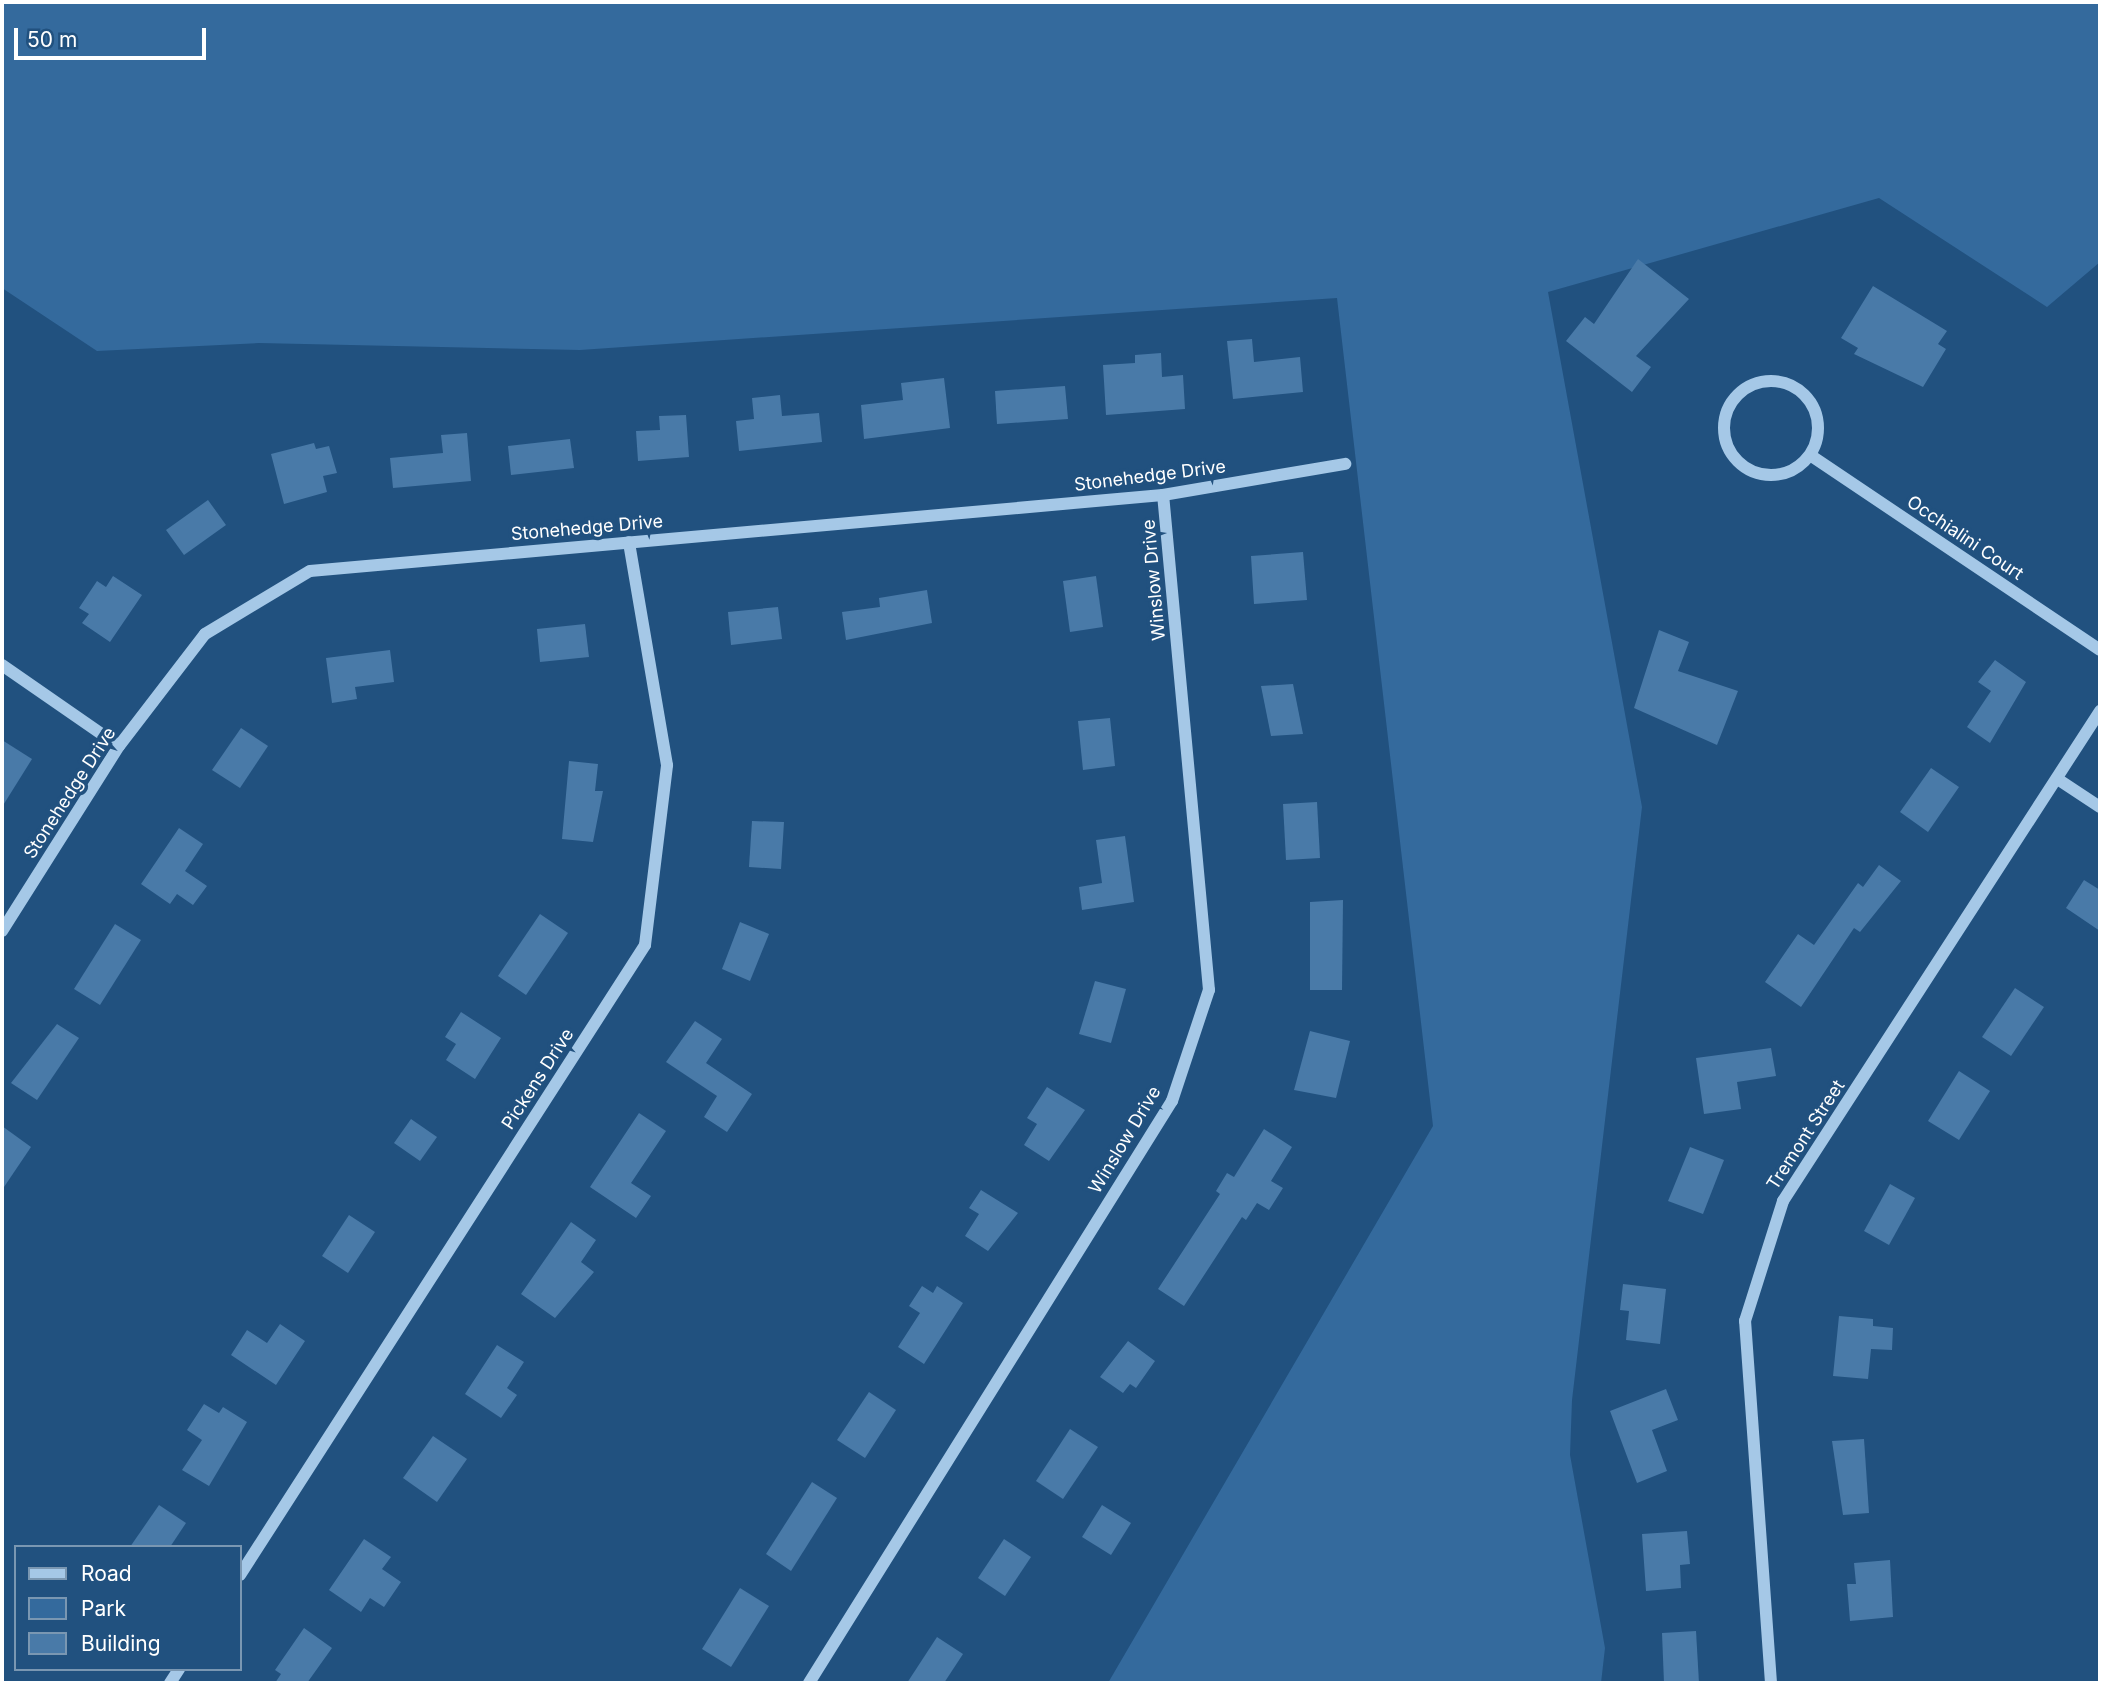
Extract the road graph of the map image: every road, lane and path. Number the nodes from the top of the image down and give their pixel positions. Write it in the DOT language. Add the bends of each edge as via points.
graph roads {
  1 [pos="1810,455"];
  2 [pos="1345,464"];
  3 [pos="1163,495"];
  4 [pos="629,542"];
  5 [pos="2100,650"];
  6 [pos="2,665"];
  7 [pos="2100,711"];
  8 [pos="119,746"];
  9 [pos="2059,780"];
  10 [pos="2100,807"];
  11 [pos="2,931"];
  12 [pos="242,1572"];
  13 [pos="809,1683"];
  14 [pos="1771,1683"];
  1 -- 1 [label="street" via="1817,419 1797,388 1761,382 1731,403 1724,433 1745,468 1773,476 1800,466"];
  1 -- 5 [label="street, Occhialini Court"];
  2 -- 3 [label="street, Stonehedge Drive"];
  3 -- 4 [label="street, Stonehedge Drive"];
  3 -- 13 [label="street, Winslow Drive" via="1209,990 1172,1101"];
  4 -- 8 [label="street, Stonehedge Drive" via="310,571 205,634"];
  4 -- 12 [label="street, Pickens Drive" via="667,765 645,945"];
  6 -- 8 [label="street"];
  7 -- 9 [label="street, Tremont Street"];
  8 -- 11 [label="street, Stonehedge Drive"];
  9 -- 10 [label="street"];
  9 -- 14 [label="street, Tremont Street" via="1783,1201 1745,1321"];
}
